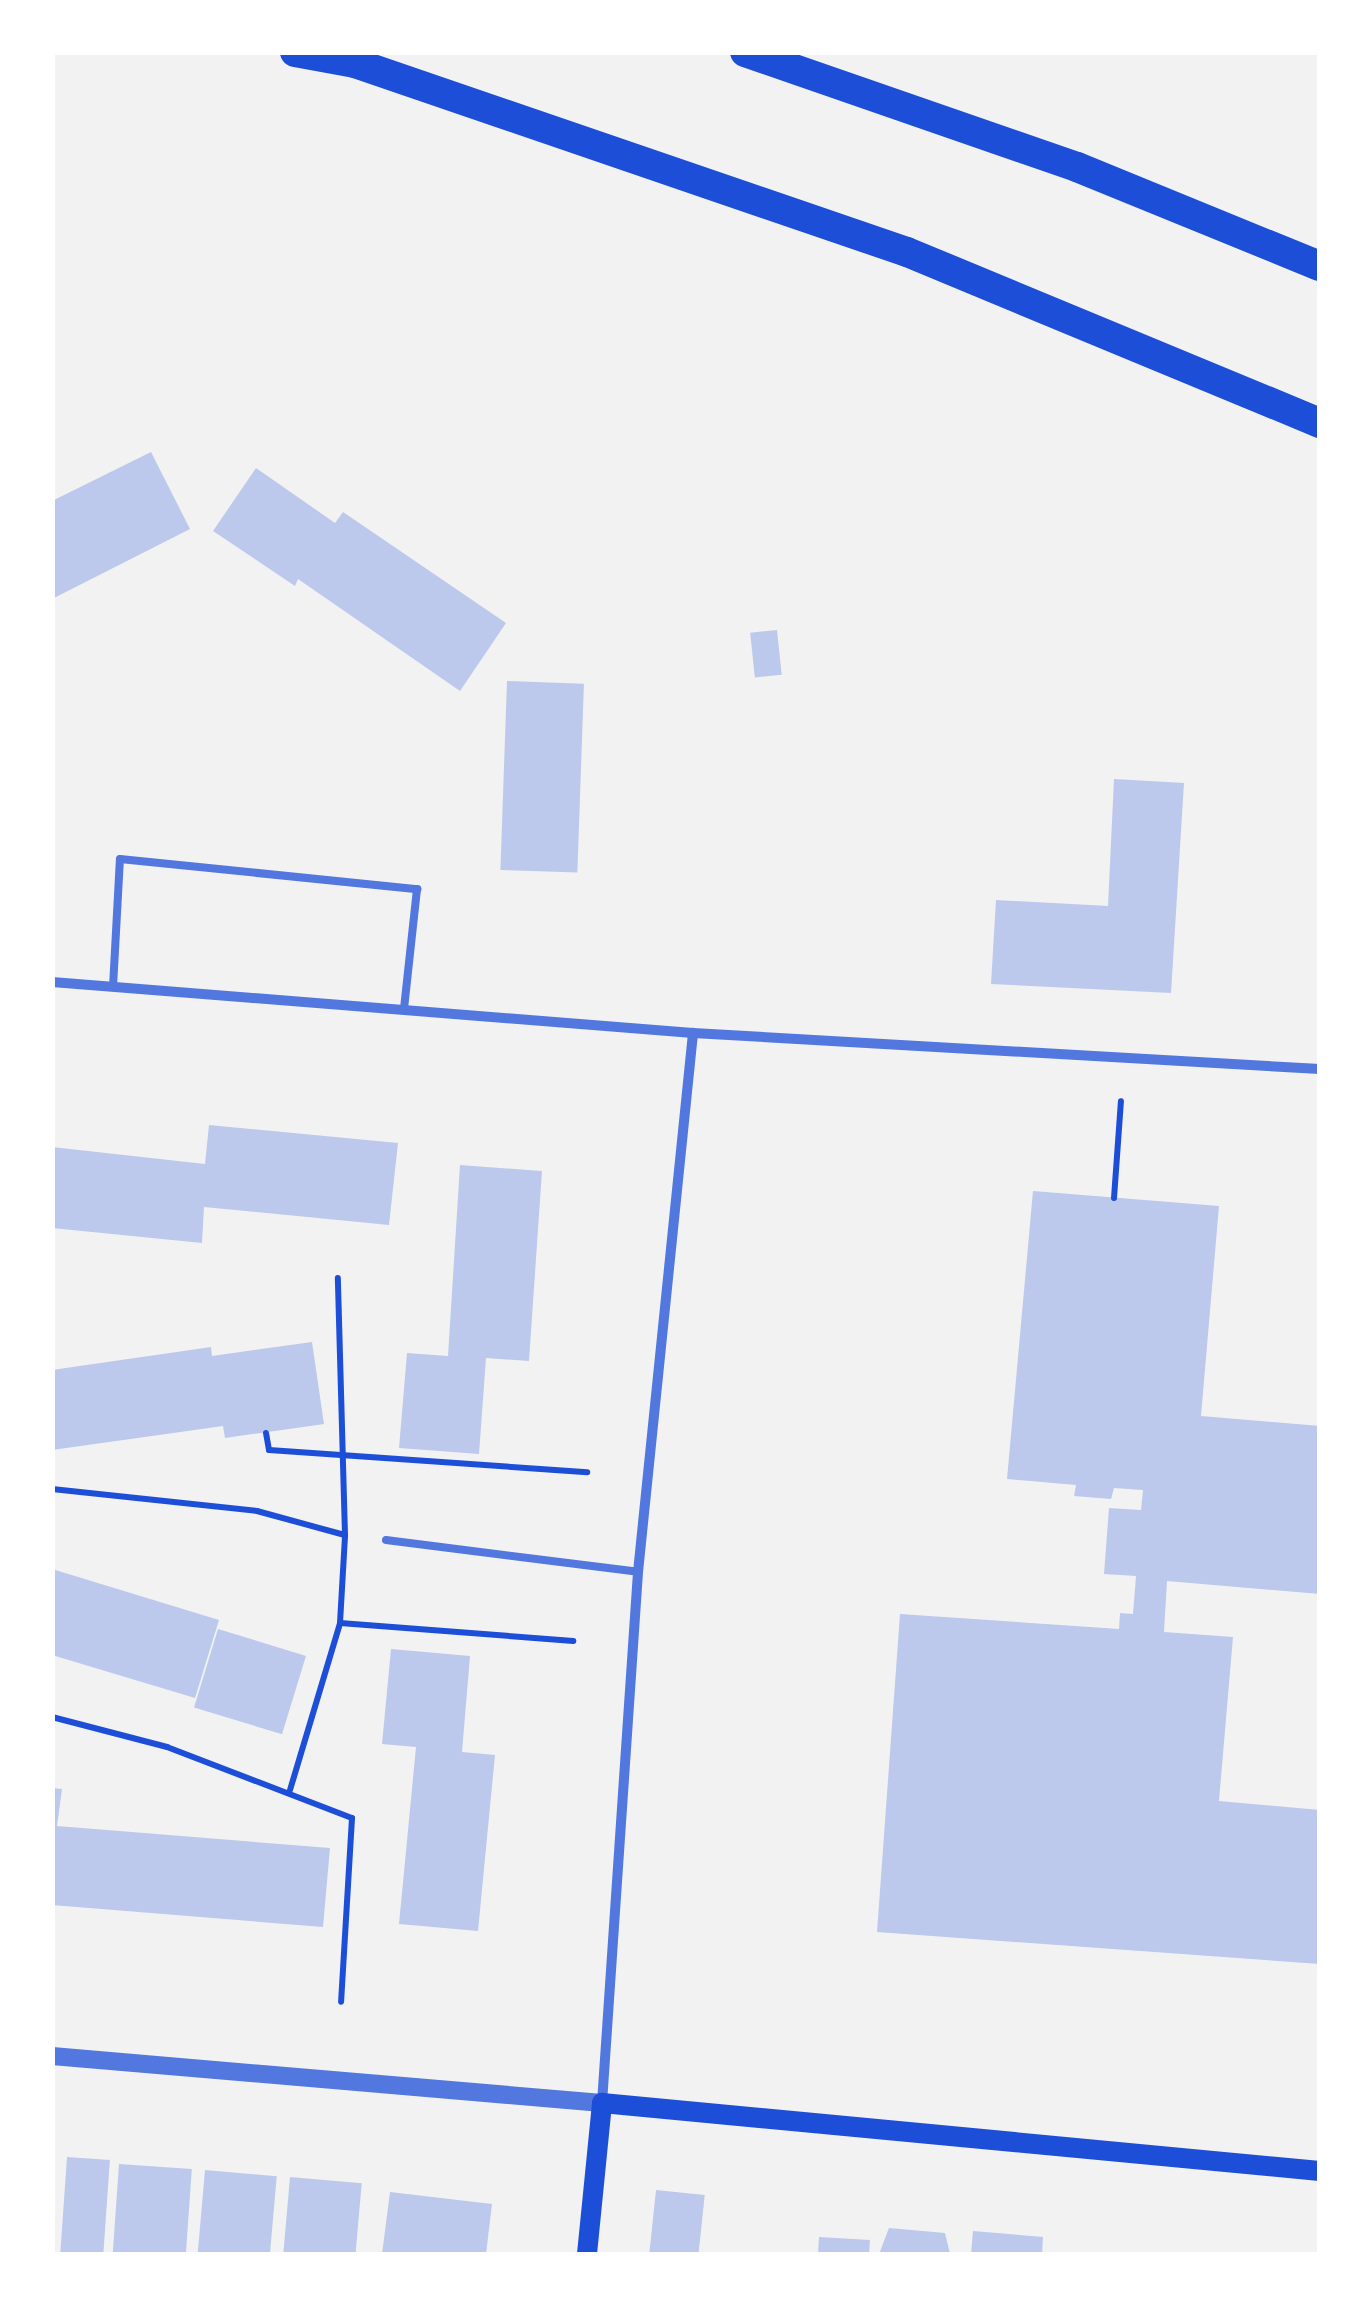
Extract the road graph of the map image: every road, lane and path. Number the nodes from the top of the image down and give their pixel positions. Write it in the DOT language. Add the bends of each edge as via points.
graph roads {
  1 [pos="294,52"];
  2 [pos="745,52"];
  3 [pos="1320,266"];
  4 [pos="1320,423"];
  5 [pos="52,982"];
  6 [pos="113,986"];
  7 [pos="404,1010"];
  8 [pos="693,1033"];
  9 [pos="1320,1069"];
  10 [pos="1121,1101"];
  11 [pos="1114,1198"];
  12 [pos="338,1278"];
  13 [pos="266,1432"];
  14 [pos="343,1453"];
  15 [pos="587,1472"];
  16 [pos="52,1489"];
  17 [pos="345,1535"];
  18 [pos="386,1540"];
  19 [pos="638,1572"];
  20 [pos="340,1622"];
  21 [pos="574,1641"];
  22 [pos="52,1718"];
  23 [pos="290,1790"];
  24 [pos="341,2002"];
  25 [pos="52,2056"];
  26 [pos="602,2103"];
  27 [pos="1320,2172"];
  28 [pos="587,2254"];
  1 -- 4 [label="highway" via="355,62 907,252"];
  2 -- 3 [label="highway" via="1077,166"];
  5 -- 6 [label="street"];
  6 -- 7 [label="street"];
  6 -- 7 [label="lane" via="120,859 417,888"];
  7 -- 8 [label="street"];
  8 -- 9 [label="street"];
  8 -- 19 [label="street"];
  10 -- 11 [label="path"];
  12 -- 14 [label="path"];
  13 -- 14 [label="path" via="269,1450"];
  14 -- 15 [label="path"];
  14 -- 17 [label="path"];
  16 -- 17 [label="path" via="256,1510"];
  17 -- 20 [label="path"];
  18 -- 19 [label="lane"];
  19 -- 26 [label="street"];
  20 -- 21 [label="path"];
  20 -- 23 [label="path"];
  22 -- 23 [label="path"];
  23 -- 24 [label="path" via="352,1818"];
  25 -- 26 [label="street"];
  26 -- 27 [label="main road"];
  26 -- 28 [label="main road"];
}
